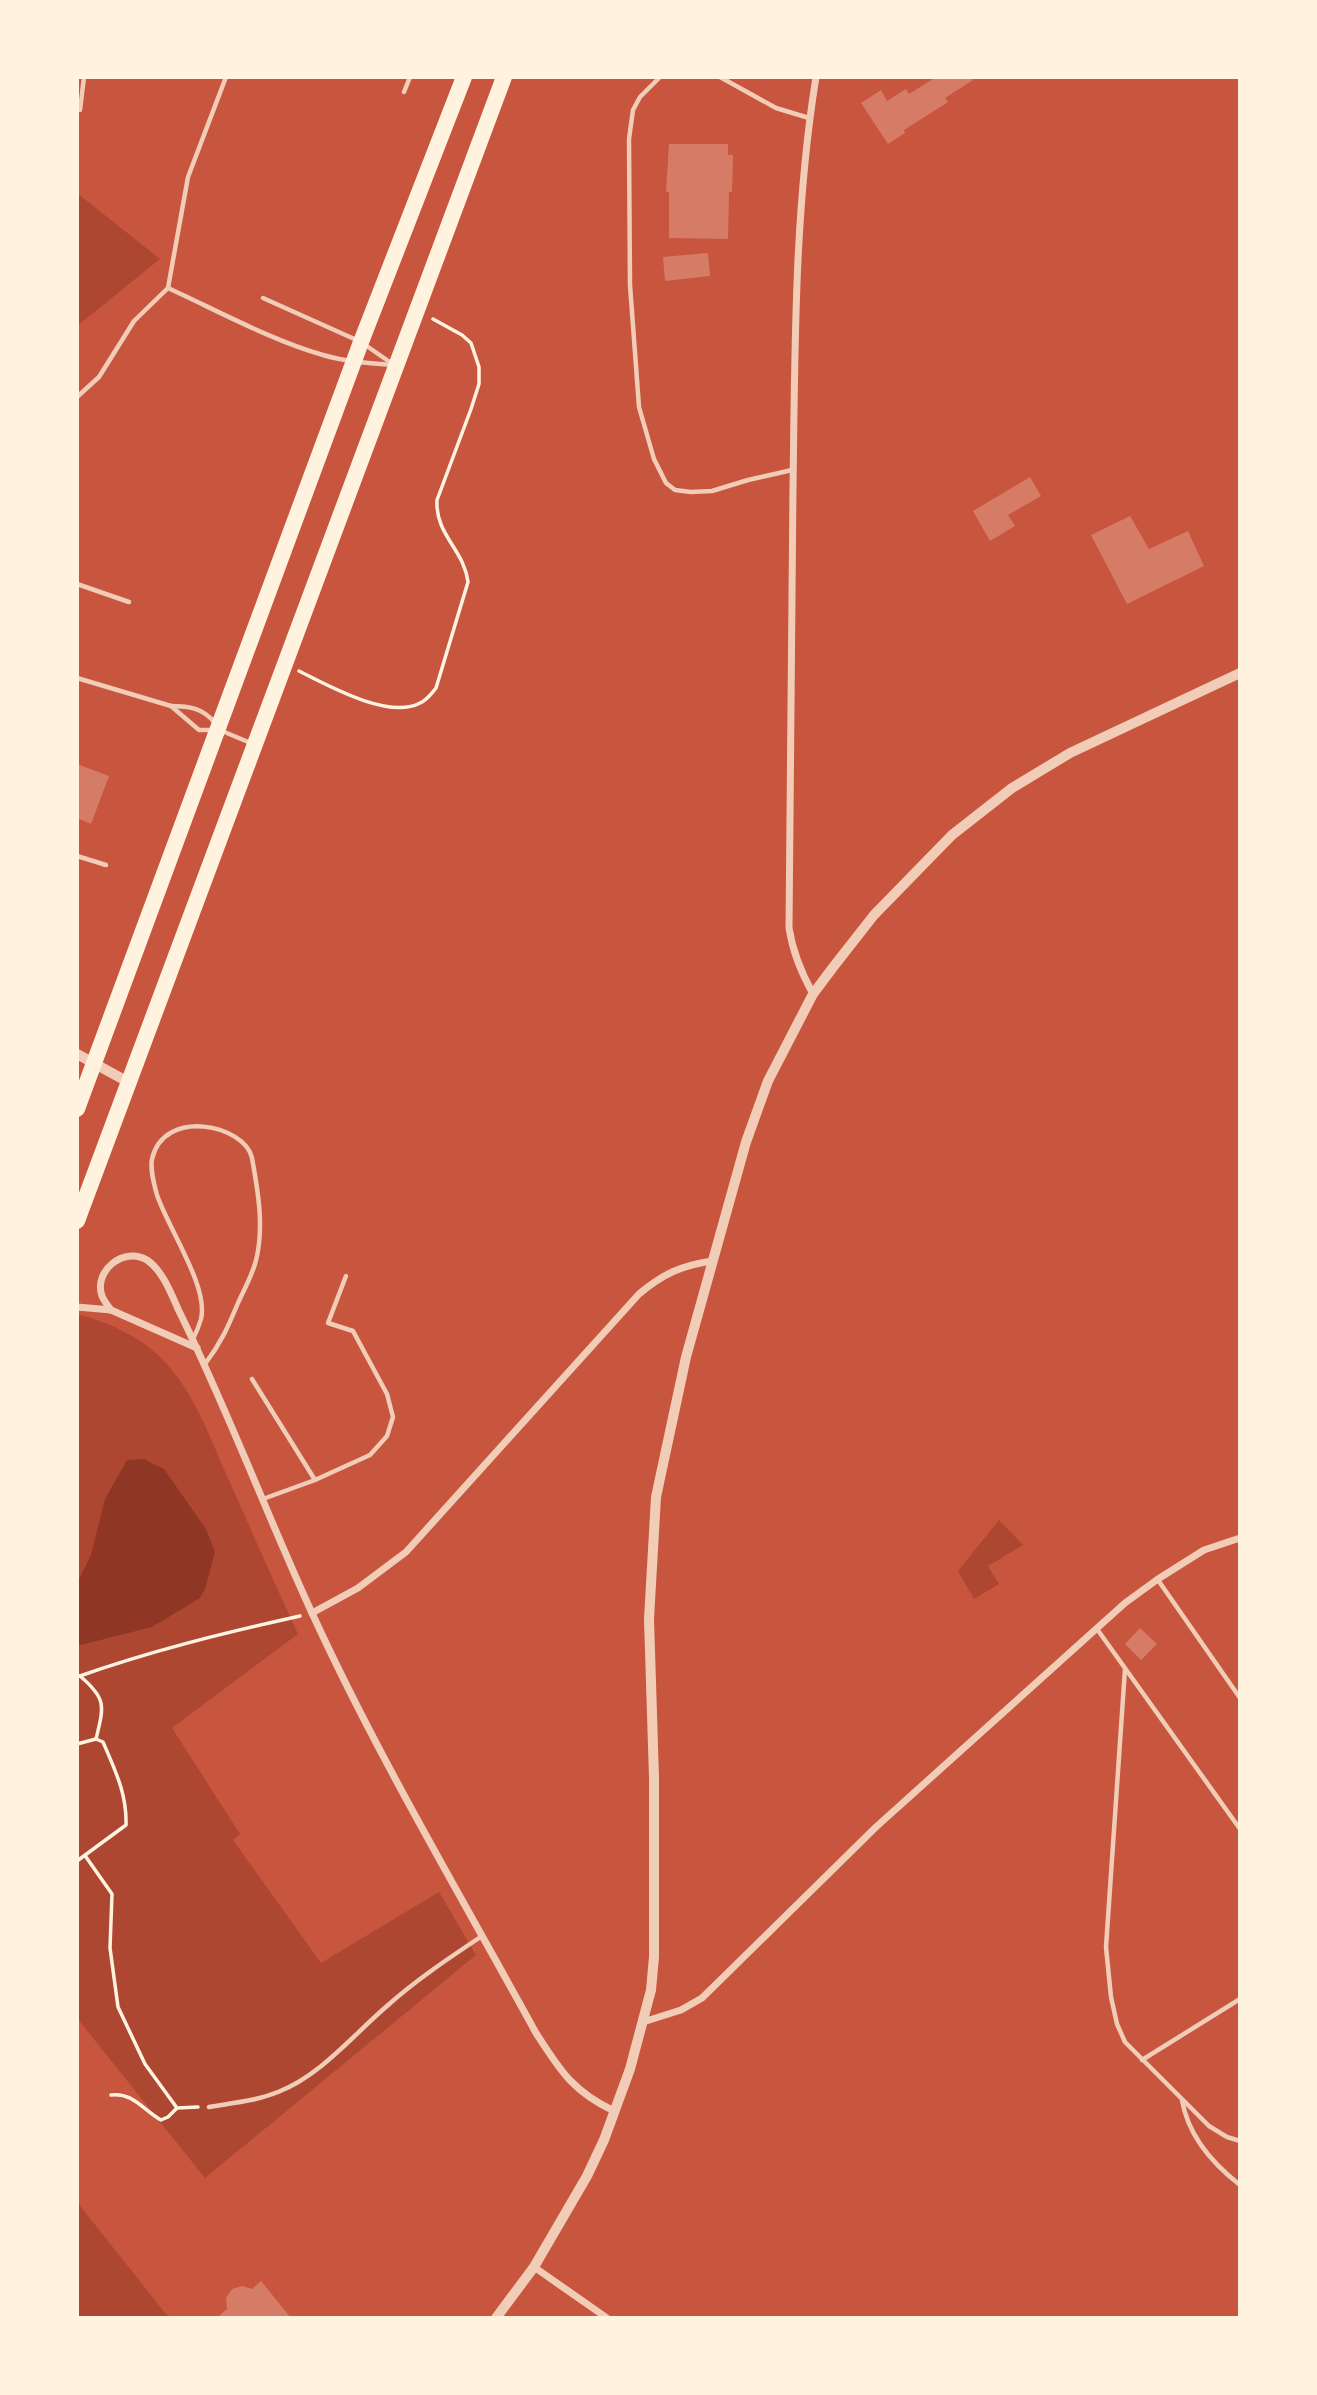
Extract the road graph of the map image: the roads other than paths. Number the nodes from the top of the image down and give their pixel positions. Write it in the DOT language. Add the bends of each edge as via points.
graph roads {
  1 [pos="84,77"];
  2 [pos="226,77"];
  3 [pos="410,77"];
  4 [pos="464,77"];
  5 [pos="504,77"];
  6 [pos="660,77"];
  7 [pos="720,77"];
  8 [pos="816,77"];
  9 [pos="404,92"];
  10 [pos="80,110"];
  11 [pos="809,118"];
  12 [pos="168,288"];
  13 [pos="263,298"];
  14 [pos="361,342"];
  15 [pos="354,362"];
  16 [pos="395,365"];
  17 [pos="77,397"];
  18 [pos="793,470"];
  19 [pos="77,584"];
  20 [pos="129,602"];
  21 [pos="1240,673"];
  22 [pos="77,678"];
  23 [pos="171,706"];
  24 [pos="218,730"];
  25 [pos="256,746"];
  26 [pos="77,856"];
  27 [pos="106,865"];
  28 [pos="813,994"];
  29 [pos="77,1054"];
  30 [pos="93,1064"];
  31 [pos="130,1083"];
  32 [pos="77,1109"];
  33 [pos="77,1221"];
  34 [pos="712,1261"];
  35 [pos="346,1276"];
  36 [pos="77,1307"];
  37 [pos="111,1310"];
  38 [pos="193,1339"];
  39 [pos="197,1348"];
  40 [pos="204,1364"];
  41 [pos="252,1379"];
  42 [pos="315,1480"];
  43 [pos="263,1499"];
  44 [pos="1240,1538"];
  45 [pos="1157,1579"];
  46 [pos="312,1613"];
  47 [pos="1096,1629"];
  48 [pos="1125,1669"];
  49 [pos="1240,1698"];
  50 [pos="1240,1829"];
  51 [pos="482,1936"];
  52 [pos="1240,1999"];
  53 [pos="643,2022"];
  54 [pos="1142,2060"];
  55 [pos="1182,2099"];
  56 [pos="209,2107"];
  57 [pos="614,2110"];
  58 [pos="1240,2141"];
  59 [pos="1240,2185"];
  60 [pos="534,2267"];
  61 [pos="496,2318"];
  62 [pos="607,2318"];
  1 -- 10 [label="lane"];
  2 -- 12 [label="lane" via="188,177"];
  3 -- 9 [label="lane"];
  4 -- 14 [label="highway"];
  5 -- 16 [label="highway"];
  6 -- 18 [label="lane" via="633,110 629,139 630,285 639,407 654,460 666,483 675,490 691,492"];
  7 -- 11 [label="lane" via="776,108"];
  8 -- 11 [label="street"];
  11 -- 18 [label="street" via="797,258"];
  12 -- 15 [label="lane" via="322,355"];
  12 -- 17 [label="lane" via="134,321 99,377"];
  13 -- 14 [label="lane"];
  14 -- 15 [label="highway"];
  14 -- 16 [label="lane"];
  15 -- 16 [label="lane"];
  15 -- 24 [label="highway"];
  16 -- 25 [label="highway"];
  18 -- 28 [label="street" via="789,928 796,960"];
  19 -- 20 [label="lane"];
  21 -- 28 [label="street" via="1070,753 1012,788 927,859 874,915"];
  22 -- 23 [label="lane"];
  23 -- 24 [label="lane" via="199,730"];
  23 -- 24 [label="lane" via="199,709"];
  24 -- 25 [label="lane"];
  24 -- 30 [label="highway"];
  25 -- 31 [label="highway"];
  26 -- 27 [label="lane"];
  28 -- 34 [label="street" via="754,1117"];
  29 -- 30 [label="street"];
  30 -- 31 [label="street"];
  30 -- 32 [label="highway"];
  31 -- 33 [label="highway"];
  34 -- 46 [label="street" via="667,1273 639,1294 406,1552 358,1588"];
  34 -- 53 [label="street" via="656,1497 649,1619 654,1957"];
  35 -- 42 [label="lane" via="328,1323 354,1331 387,1394 393,1417 387,1436 370,1455"];
  36 -- 37 [label="street"];
  37 -- 38 [label="street" via="102,1296 107,1269 128,1255 146,1259 158,1270"];
  37 -- 39 [label="street"];
  38 -- 39 [label="street"];
  38 -- 40 [label="lane" via="202,1318 201,1295 164,1215 153,1182 152,1161 165,1135 198,1125 225,1132 251,1153 260,1213 255,1263 221,1343"];
  39 -- 40 [label="street"];
  40 -- 43 [label="street"];
  41 -- 42 [label="lane"];
  42 -- 43 [label="lane"];
  43 -- 46 [label="street"];
  44 -- 45 [label="street" via="1205,1550"];
  45 -- 47 [label="street"];
  45 -- 49 [label="lane"];
  46 -- 51 [label="street"];
  47 -- 48 [label="lane"];
  47 -- 53 [label="street" via="876,1827 702,1998"];
  48 -- 50 [label="lane"];
  48 -- 54 [label="lane" via="1106,1947 1117,2024 1125,2042"];
  51 -- 56 [label="lane" via="433,1969 299,2082 263,2097"];
  51 -- 57 [label="street" via="559,2069 580,2091"];
  52 -- 54 [label="lane"];
  53 -- 57 [label="street"];
  54 -- 55 [label="lane"];
  55 -- 58 [label="lane" via="1209,2126"];
  55 -- 59 [label="lane" via="1193,2133 1220,2170"];
  57 -- 60 [label="street" via="587,2176"];
  60 -- 61 [label="street"];
  60 -- 62 [label="street"];
}
